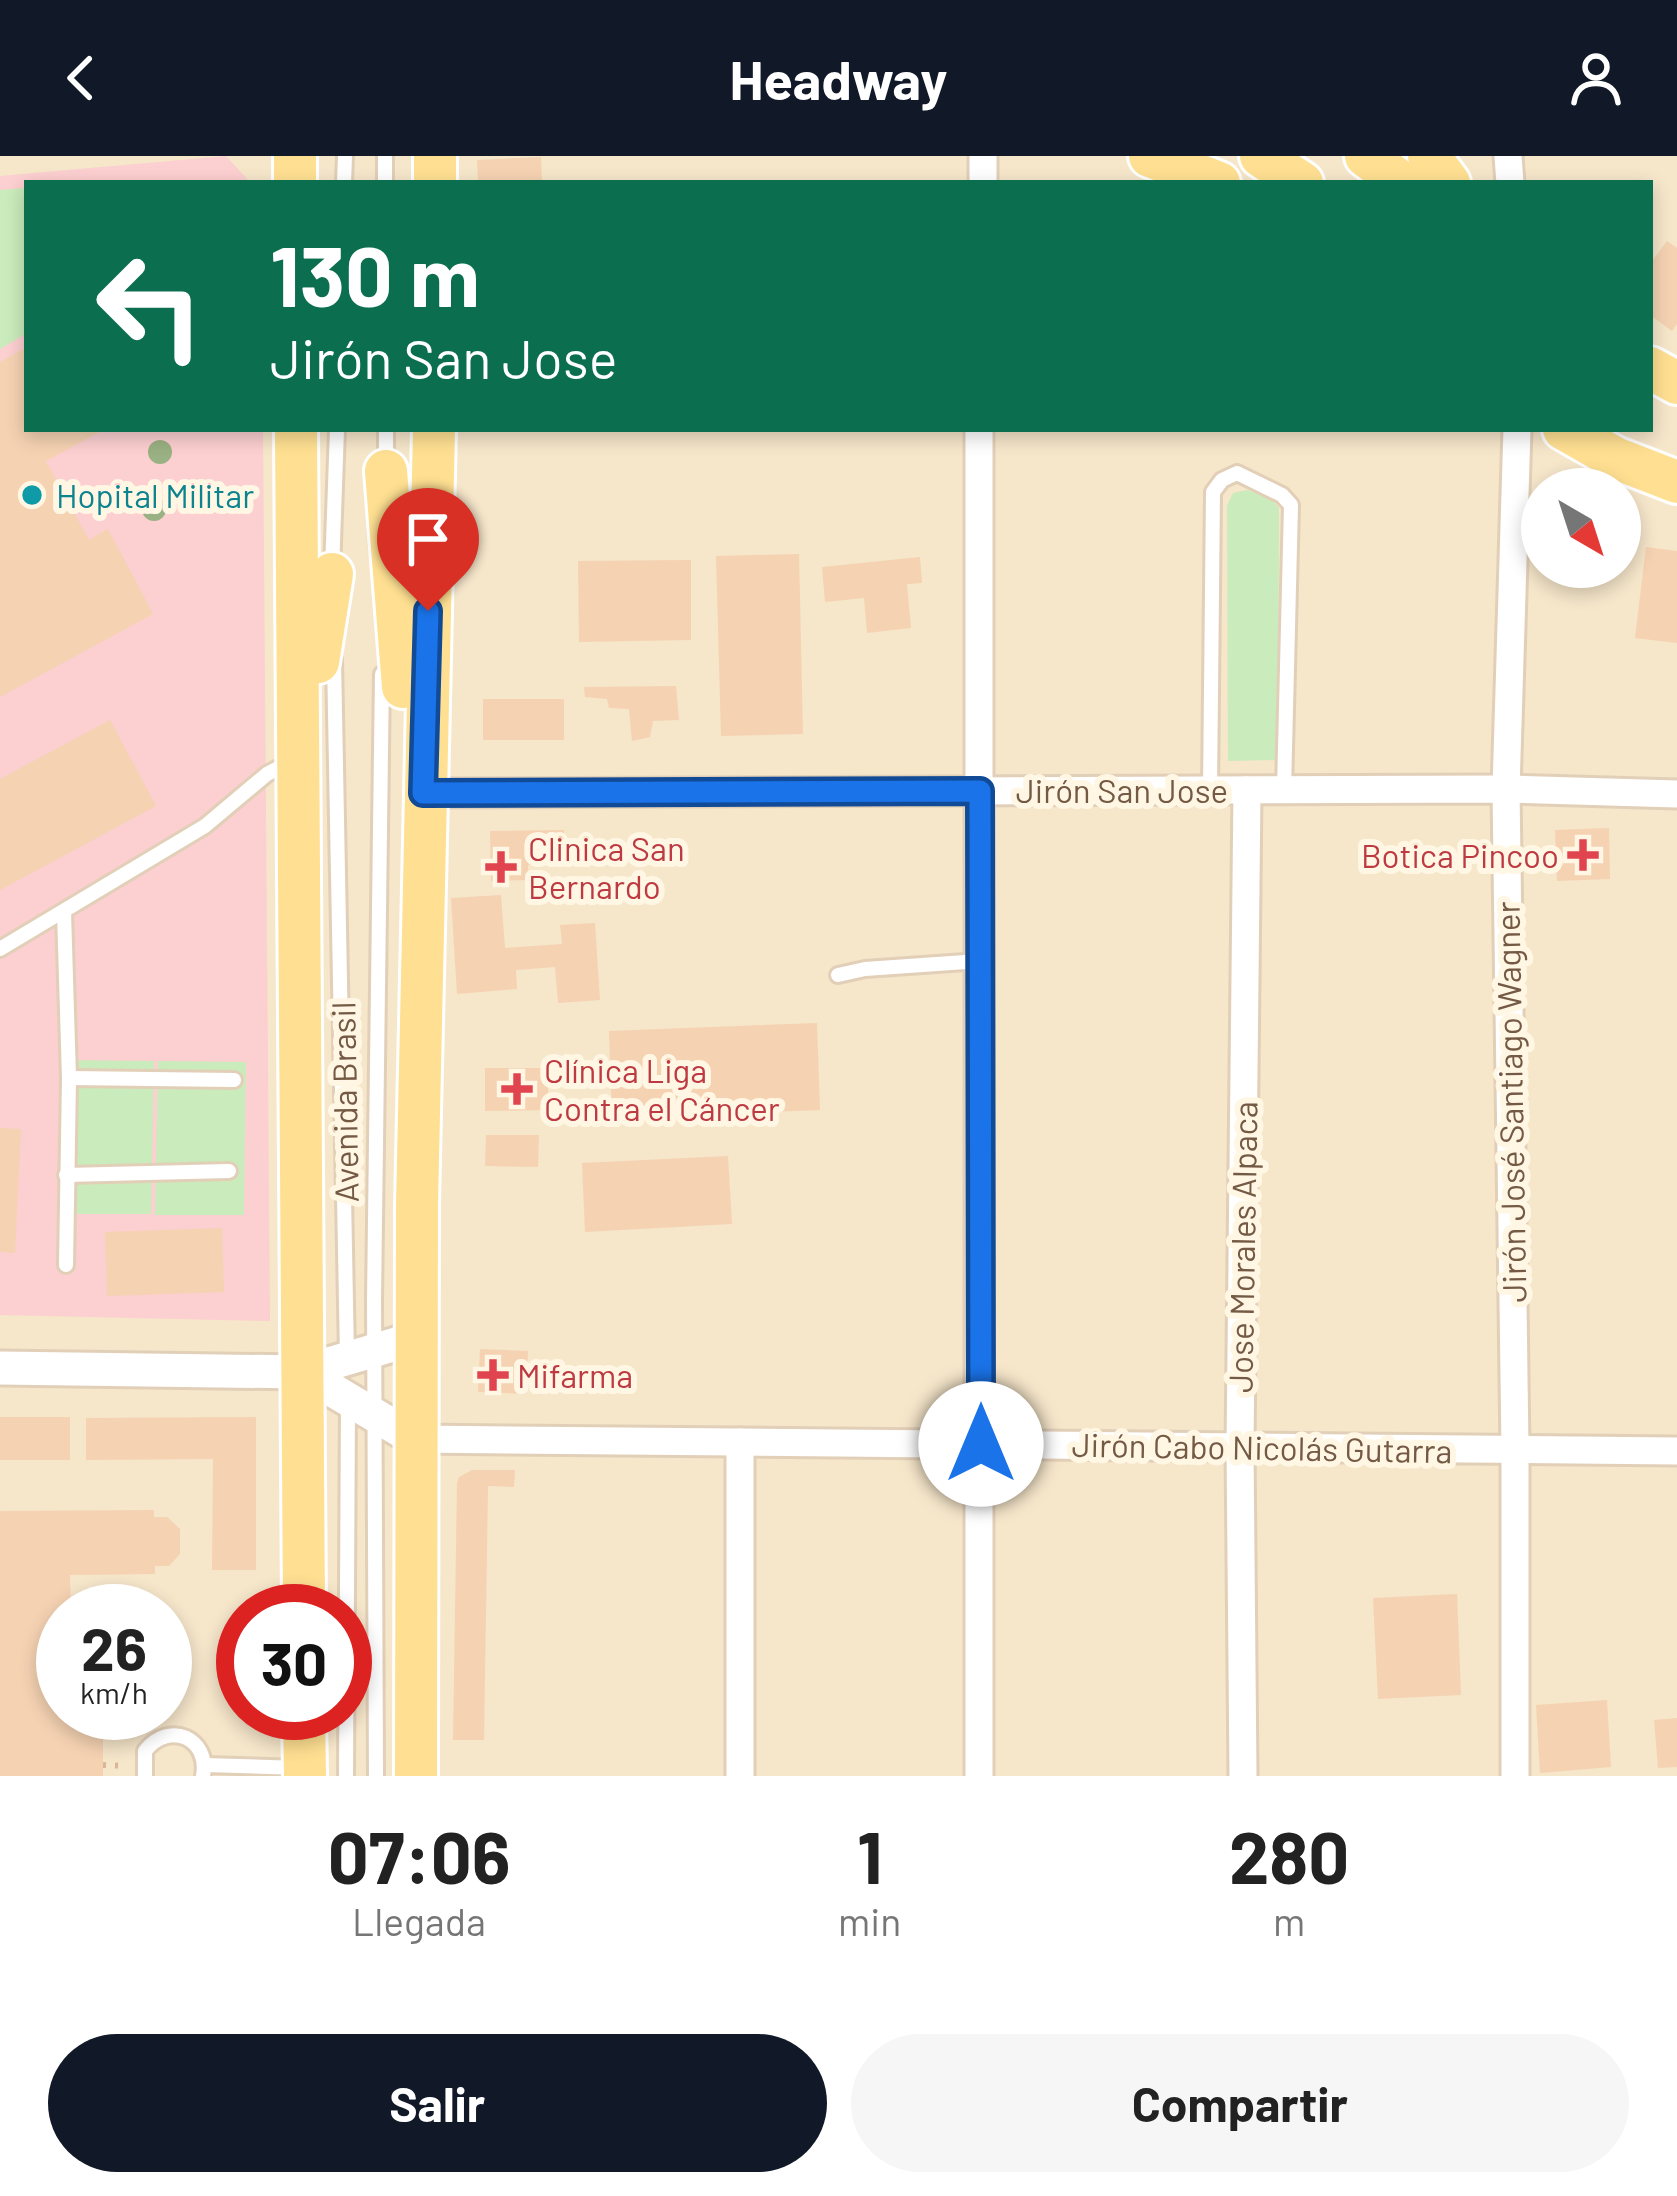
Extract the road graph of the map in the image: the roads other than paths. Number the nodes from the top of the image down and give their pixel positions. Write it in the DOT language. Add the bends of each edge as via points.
graph roads {
  1 [pos="1150,156"];
  2 [pos="1262,156"];
  3 [pos="1366,156"];
  4 [pos="1211,180"];
  5 [pos="1298,180"];
  6 [pos="1398,180"];
  7 [pos="296,432"];
  8 [pos="337,432"];
  9 [pos="434,432"];
  10 [pos="979,432"];
  11 [pos="1517,432"];
  12 [pos="1569,432"];
  13 [pos="386,450"];
  14 [pos="1677,482"];
  15 [pos="332,574"];
  16 [pos="298,765"];
  17 [pos="1506,789"];
  18 [pos="1210,790"];
  19 [pos="1247,790"];
  20 [pos="1284,790"];
  21 [pos="980,791"];
  22 [pos="423,793"];
  23 [pos="1677,794"];
  24 [pos="64,912"];
  25 [pos="0,949"];
  26 [pos="980,961"];
  27 [pos="838,975"];
  28 [pos="69,1078"];
  29 [pos="234,1080"];
  30 [pos="229,1171"];
  31 [pos="65,1175"];
  32 [pos="66,1265"];
  33 [pos="416,1338"];
  34 [pos="361,1354"];
  35 [pos="0,1368"];
  36 [pos="302,1372"];
  37 [pos="362,1409"];
  38 [pos="415,1439"];
  39 [pos="740,1442"];
  40 [pos="981,1444"];
  41 [pos="1240,1447"];
  42 [pos="1515,1449"];
  43 [pos="1677,1450"];
  44 [pos="304,1584"];
  45 [pos="310,1740"];
  46 [pos="204,1770"];
  47 [pos="318,1773"];
  48 [pos="145,1776"];
  49 [pos="376,1776"];
  50 [pos="416,1776"];
  51 [pos="740,1776"];
  52 [pos="980,1776"];
  53 [pos="1243,1776"];
  54 [pos="1515,1776"];
  1 -- 4 [label="main road"];
  2 -- 5 [label="main road"];
  3 -- 6 [label="main road"];
  7 -- 16 [label="main road, Avenida Brasil"];
  8 -- 15 [label="lane, Avenida Brasil"];
  9 -- 22 [label="main road"];
  10 -- 21 [label="street"];
  11 -- 17 [label="street, Jirón José Santiago Wagner"];
  12 -- 14 [label="main road"];
  13 -- 22 [label="main road" via="409,756"];
  13 -- 34 [label="lane, Avenida Brasil"];
  15 -- 16 [label="main road"];
  15 -- 34 [label="lane, Avenida Brasil"];
  16 -- 24 [label="lane" via="268,774 206,826"];
  16 -- 36 [label="main road, Avenida Brasil"];
  17 -- 20 [label="street, Jirón San Jose"];
  17 -- 23 [label="street, Jirón San Jose"];
  17 -- 42 [label="street, Jirón José Santiago Wagner"];
  18 -- 19 [label="street, Jirón San Jose"];
  18 -- 20 [label="lane" via="1213,492 1237,473 1291,505"];
  18 -- 21 [label="street, Jirón San Jose"];
  19 -- 20 [label="street, Jirón San Jose"];
  19 -- 41 [label="street, Jose Morales Alpaca"];
  21 -- 22 [label="street, Jirón San Jose"];
  21 -- 26 [label="street"];
  22 -- 33 [label="main road"];
  24 -- 25 [label="lane"];
  24 -- 28 [label="lane"];
  26 -- 27 [label="lane"];
  26 -- 40 [label="street"];
  28 -- 29 [label="lane"];
  28 -- 31 [label="lane"];
  30 -- 31 [label="lane"];
  31 -- 32 [label="lane"];
  33 -- 34 [label="street"];
  33 -- 38 [label="main road"];
  34 -- 36 [label="street"];
  34 -- 37 [label="lane, Avenida Brasil"];
  34 -- 37 [label="lane, Avenida Brasil"];
  35 -- 36 [label="street"];
  36 -- 37 [label="street"];
  36 -- 44 [label="main road, Avenida Brasil"];
  37 -- 38 [label="street"];
  37 -- 47 [label="lane, Avenida Brasil"];
  37 -- 49 [label="lane, Avenida Brasil"];
  38 -- 39 [label="street, Jirón Cabo Nicolás Gutarra"];
  38 -- 50 [label="main road"];
  39 -- 40 [label="street, Jirón Cabo Nicolás Gutarra"];
  39 -- 51 [label="street"];
  40 -- 41 [label="street, Jirón Cabo Nicolás Gutarra"];
  40 -- 52 [label="street"];
  41 -- 42 [label="street, Jirón Cabo Nicolás Gutarra"];
  41 -- 53 [label="street, Jose Morales Alpaca"];
  42 -- 43 [label="street, Jirón Cabo Nicolás Gutarra"];
  42 -- 54 [label="street, Jirón José Santiago Wagner"];
  45 -- 47 [label="main road"];
  46 -- 47 [label="lane"];
  46 -- 48 [label="lane" via="198,1746 170,1734 146,1751"];
}
